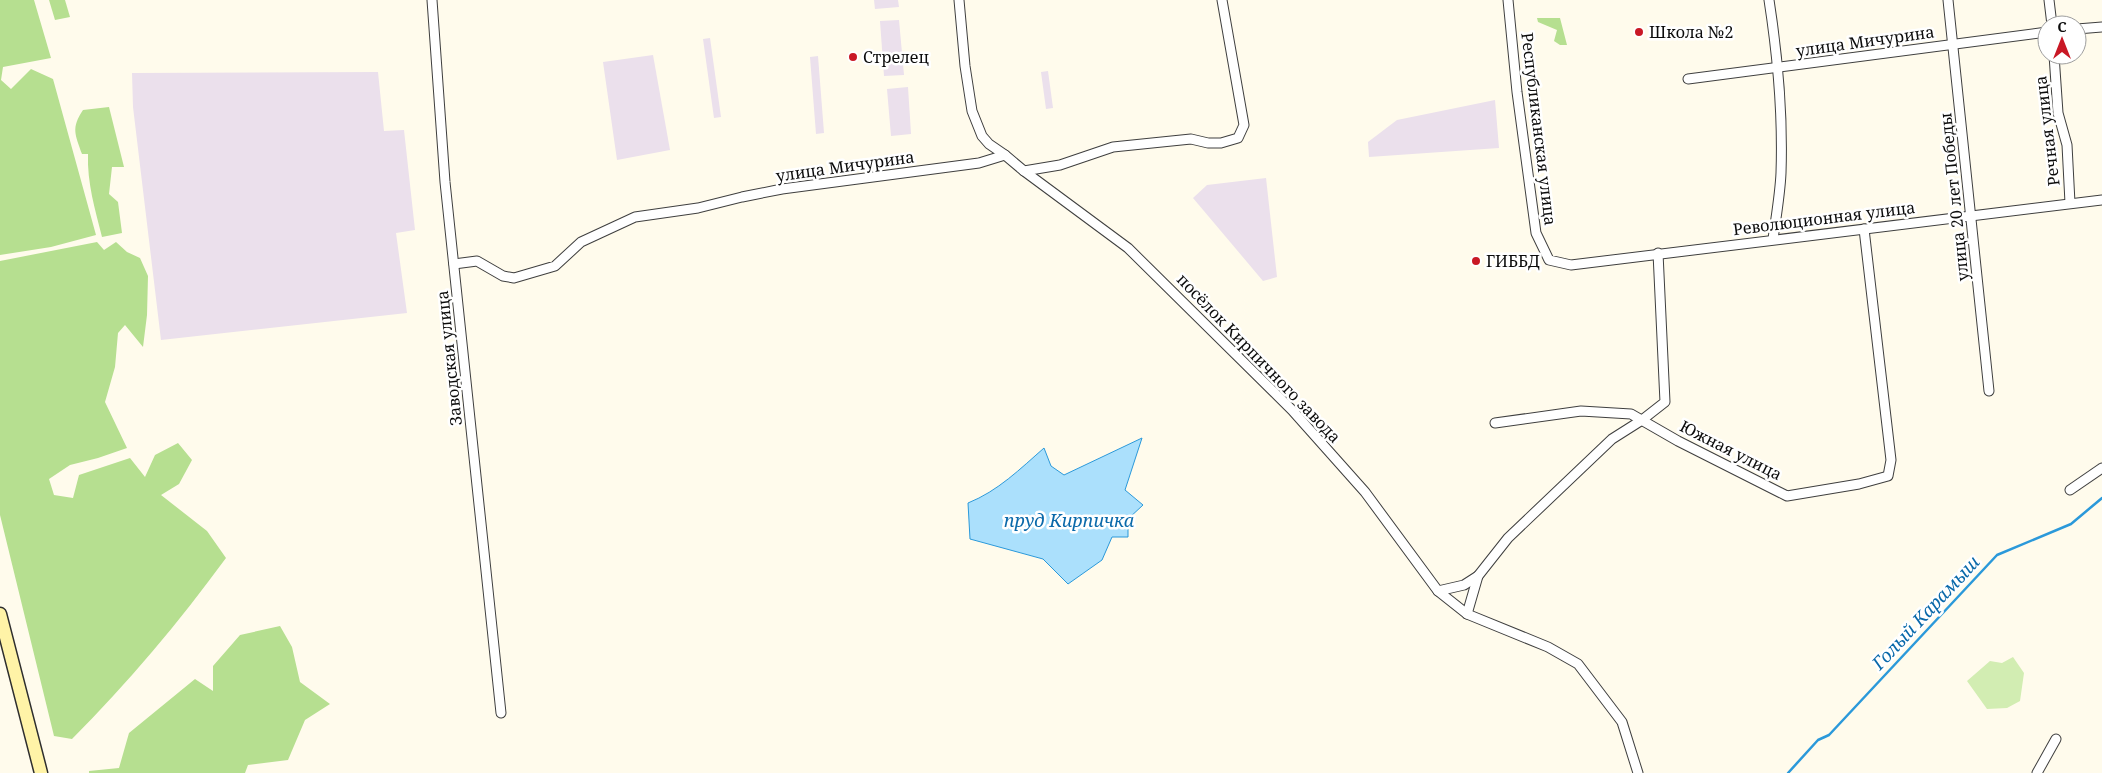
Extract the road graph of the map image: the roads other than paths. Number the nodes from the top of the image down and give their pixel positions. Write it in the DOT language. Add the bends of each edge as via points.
graph roads {
  1 [pos="432,0"];
  2 [pos="959,0"];
  3 [pos="1222,0"];
  4 [pos="1508,0"];
  5 [pos="1769,0"];
  6 [pos="1948,0"];
  7 [pos="2049,0"];
  8 [pos="2051,15"];
  9 [pos="2102,27"];
  10 [pos="2087,28"];
  11 [pos="2037,33"];
  12 [pos="1953,44"];
  13 [pos="2055,65"];
  14 [pos="1779,68"];
  15 [pos="1688,79"];
  16 [pos="1005,155"];
  17 [pos="1024,171"];
  18 [pos="2102,200"];
  19 [pos="2070,203"];
  20 [pos="1971,216"];
  21 [pos="1864,229"];
  22 [pos="1773,239"];
  23 [pos="1658,254"];
  24 [pos="1549,260"];
  25 [pos="454,264"];
  26 [pos="1989,390"];
  27 [pos="1642,420"];
  28 [pos="1495,423"];
  29 [pos="2102,468"];
  30 [pos="2070,490"];
  31 [pos="1478,576"];
  32 [pos="1438,591"];
  33 [pos="0,614"];
  34 [pos="1467,614"];
  35 [pos="501,713"];
  36 [pos="2056,739"];
  37 [pos="41,773"];
  38 [pos="1638,773"];
  39 [pos="2037,773"];
  1 -- 25 [label="street, Заводская улица"];
  2 -- 16 [label="street" via="972,111 982,136"];
  3 -- 17 [label="street" via="1244,125 1238,138 1221,143 1191,139 1112,147 1060,165"];
  4 -- 24 [label="street, Республиканская улица" via="1516,92 1536,233"];
  5 -- 14 [label="street"];
  6 -- 12 [label="street, улица 20 лет Победы"];
  7 -- 8 [label="street"];
  9 -- 10 [label="street"];
  11 -- 12 [label="street, улица Мичурина"];
  12 -- 14 [label="street, улица Мичурина"];
  12 -- 20 [label="street, улица 20 лет Победы"];
  13 -- 19 [label="street, Речная улица" via="2058,113 2068,145"];
  14 -- 15 [label="street, улица Мичурина"];
  14 -- 22 [label="street" via="1781,175"];
  16 -- 17 [label="street"];
  16 -- 25 [label="street, улица Мичурина" via="979,163 782,189 698,208 635,217 581,242 556,266 514,278 502,276 477,261"];
  17 -- 32 [label="street, посёлок Кирпичного завода" via="1128,248 1292,410 1365,492"];
  18 -- 19 [label="street, Революционная улица"];
  19 -- 20 [label="street, Революционная улица"];
  20 -- 21 [label="street, Революционная улица"];
  20 -- 26 [label="street, улица 20 лет Победы"];
  21 -- 22 [label="street, Революционная улица"];
  21 -- 27 [label="street, Южная улица" via="1891,460 1888,476 1787,496"];
  22 -- 23 [label="street, Революционная улица"];
  23 -- 24 [label="street, Революционная улица" via="1571,265"];
  23 -- 27 [label="street" via="1664,402"];
  25 -- 35 [label="street, Заводская улица"];
  27 -- 28 [label="street, Южная улица" via="1631,414 1581,411"];
  27 -- 31 [label="street" via="1612,439 1526,519"];
  29 -- 30 [label="street"];
  31 -- 32 [label="street" via="1464,584"];
  31 -- 34 [label="street"];
  32 -- 34 [label="street, посёлок Кирпичного завода"];
  33 -- 37 [label="street"];
  34 -- 38 [label="street, посёлок Кирпичного завода" via="1548,647 1578,664 1622,722"];
  36 -- 39 [label="street"];
}
